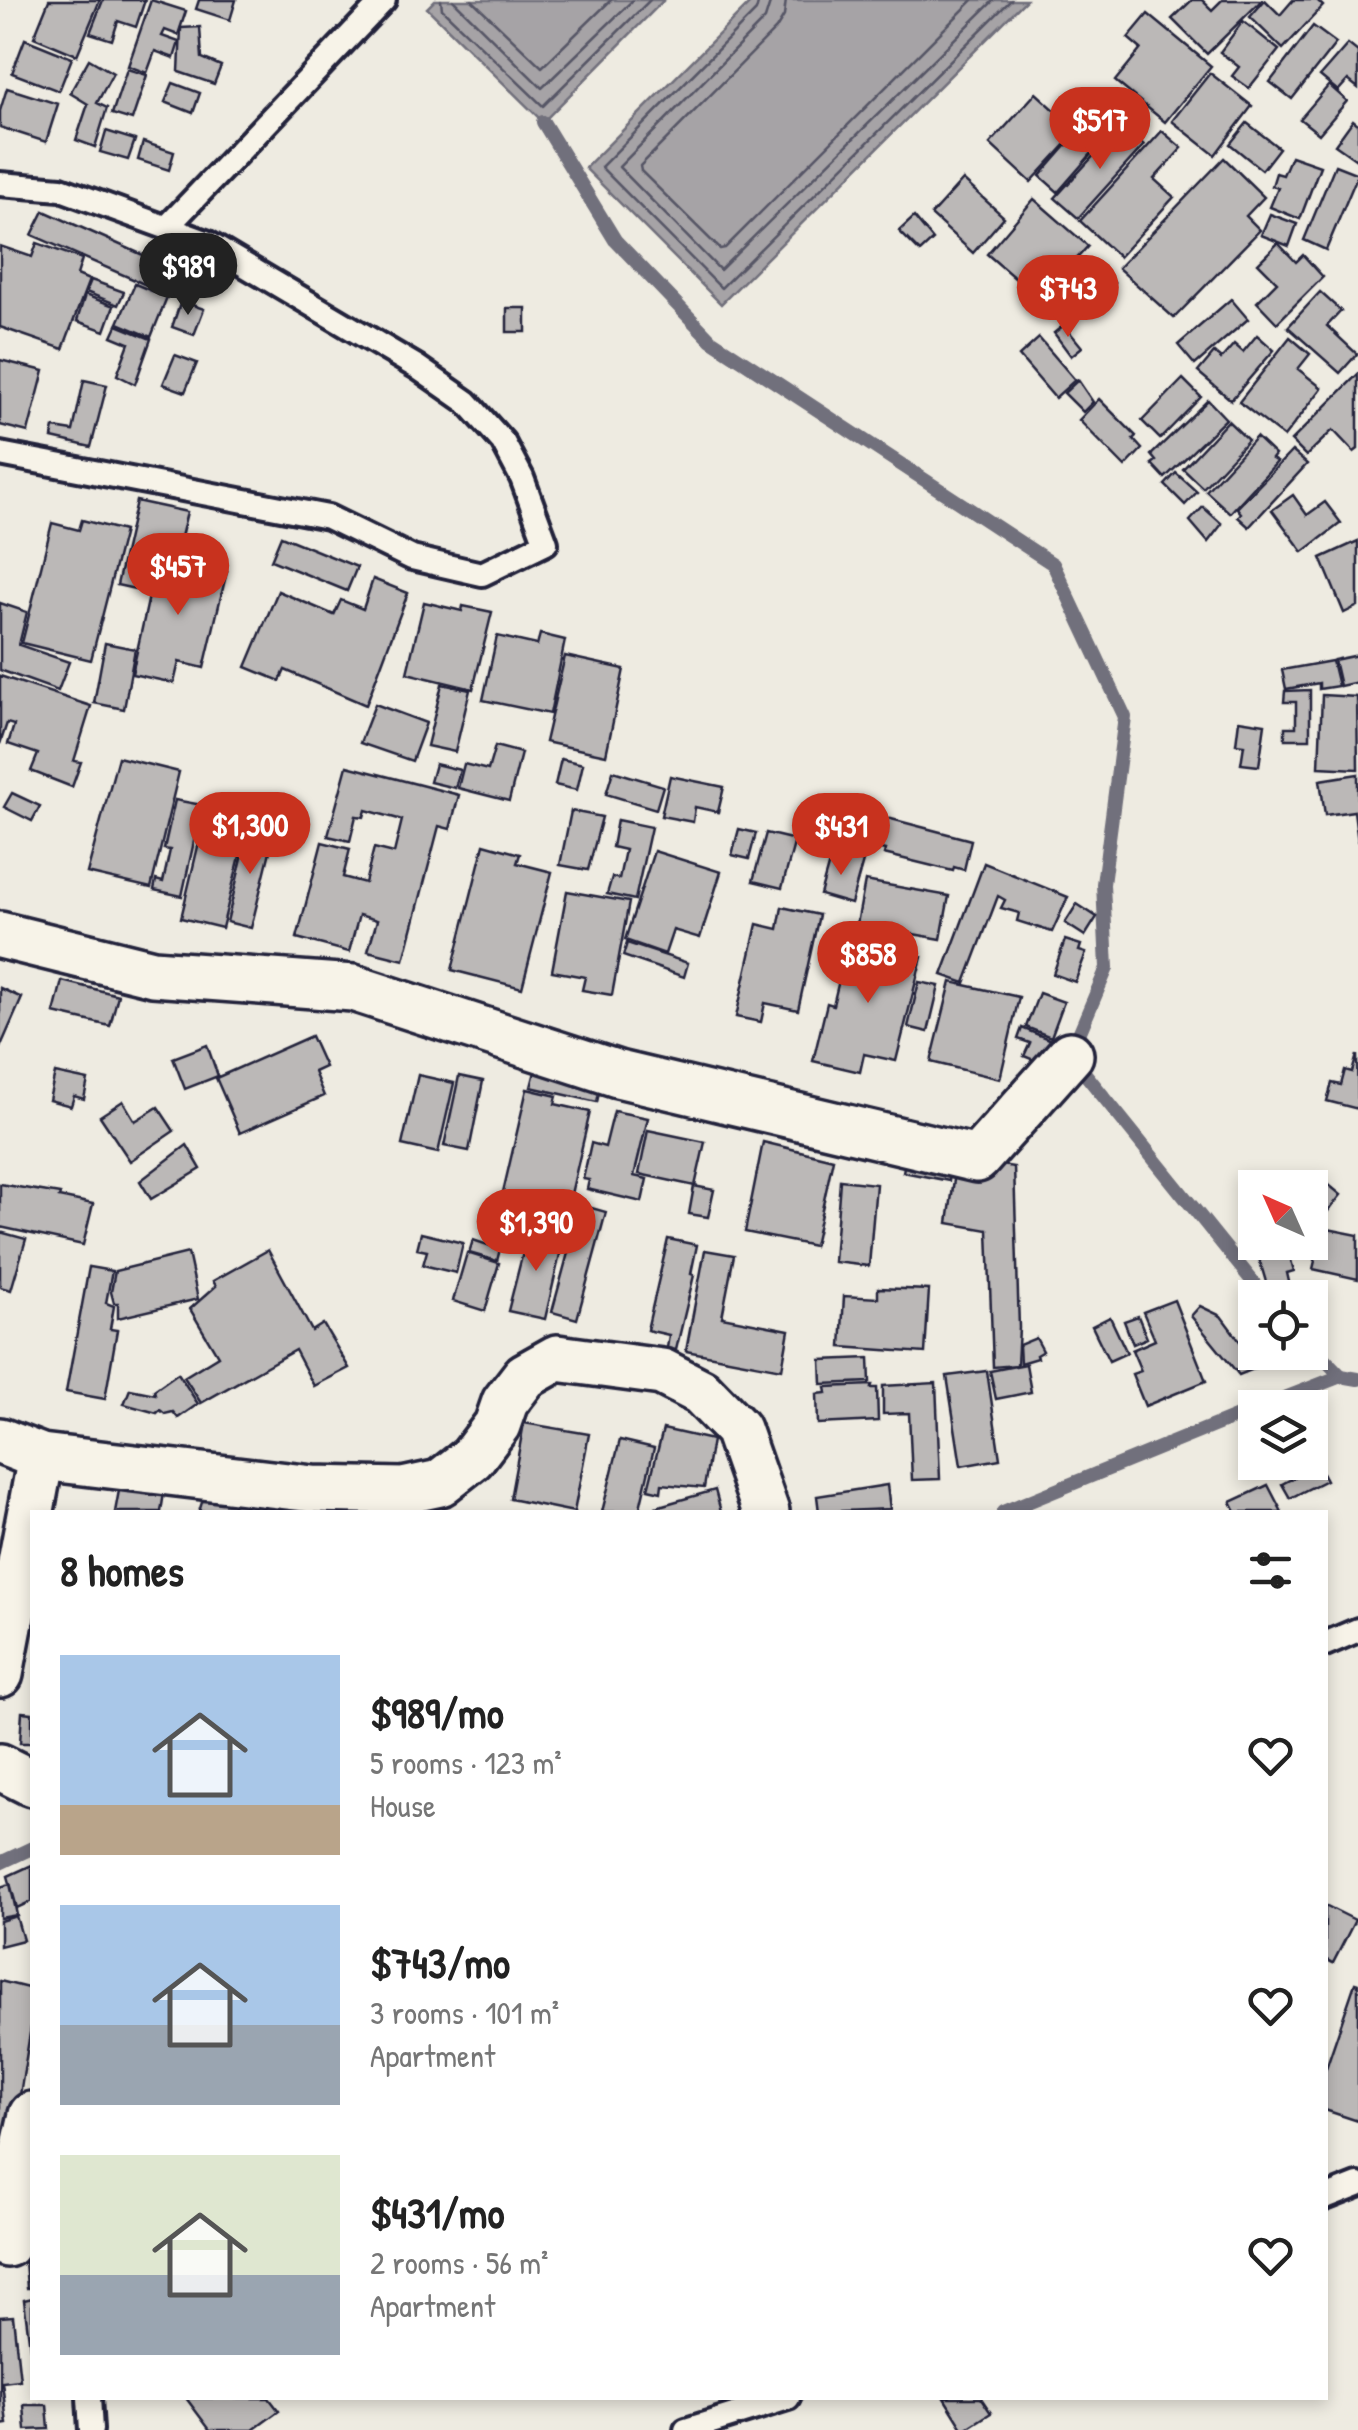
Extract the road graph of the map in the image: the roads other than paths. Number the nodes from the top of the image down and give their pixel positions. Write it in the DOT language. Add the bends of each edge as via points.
graph roads {
  1 [pos="384,0"];
  2 [pos="0,184"];
  3 [pos="167,227"];
  4 [pos="0,454"];
  5 [pos="0,935"];
  6 [pos="1070,1055"];
  7 [pos="21,1449"];
  8 [pos="765,1510"];
  9 [pos="1358,1630"];
  10 [pos="1328,1643"];
  11 [pos="0,1674"];
  12 [pos="0,1767"];
  13 [pos="30,1782"];
  14 [pos="30,2124"];
  15 [pos="1358,2185"];
  16 [pos="1328,2197"];
  17 [pos="13,2239"];
  18 [pos="89,2400"];
  19 [pos="782,2400"];
  20 [pos="91,2430"];
  21 [pos="686,2430"];
  1 -- 3 [label="lane"];
  2 -- 3 [label="lane" via="60,190"];
  3 -- 4 [label="lane" via="206,242 467,402 503,442 546,543 482,574 412,558 328,517"];
  5 -- 6 [label="street" via="152,974 353,988 618,1074 977,1159"];
  7 -- 8 [label="street" via="313,1488 403,1491 440,1483 472,1458 526,1376 558,1358 662,1372 702,1392 737,1429"];
  7 -- 11 [label="street"];
  9 -- 10 [label="lane"];
  12 -- 13 [label="street"];
  14 -- 17 [label="street" via="7,2226"];
  15 -- 16 [label="lane"];
  18 -- 20 [label="lane"];
  19 -- 21 [label="lane"];
}
